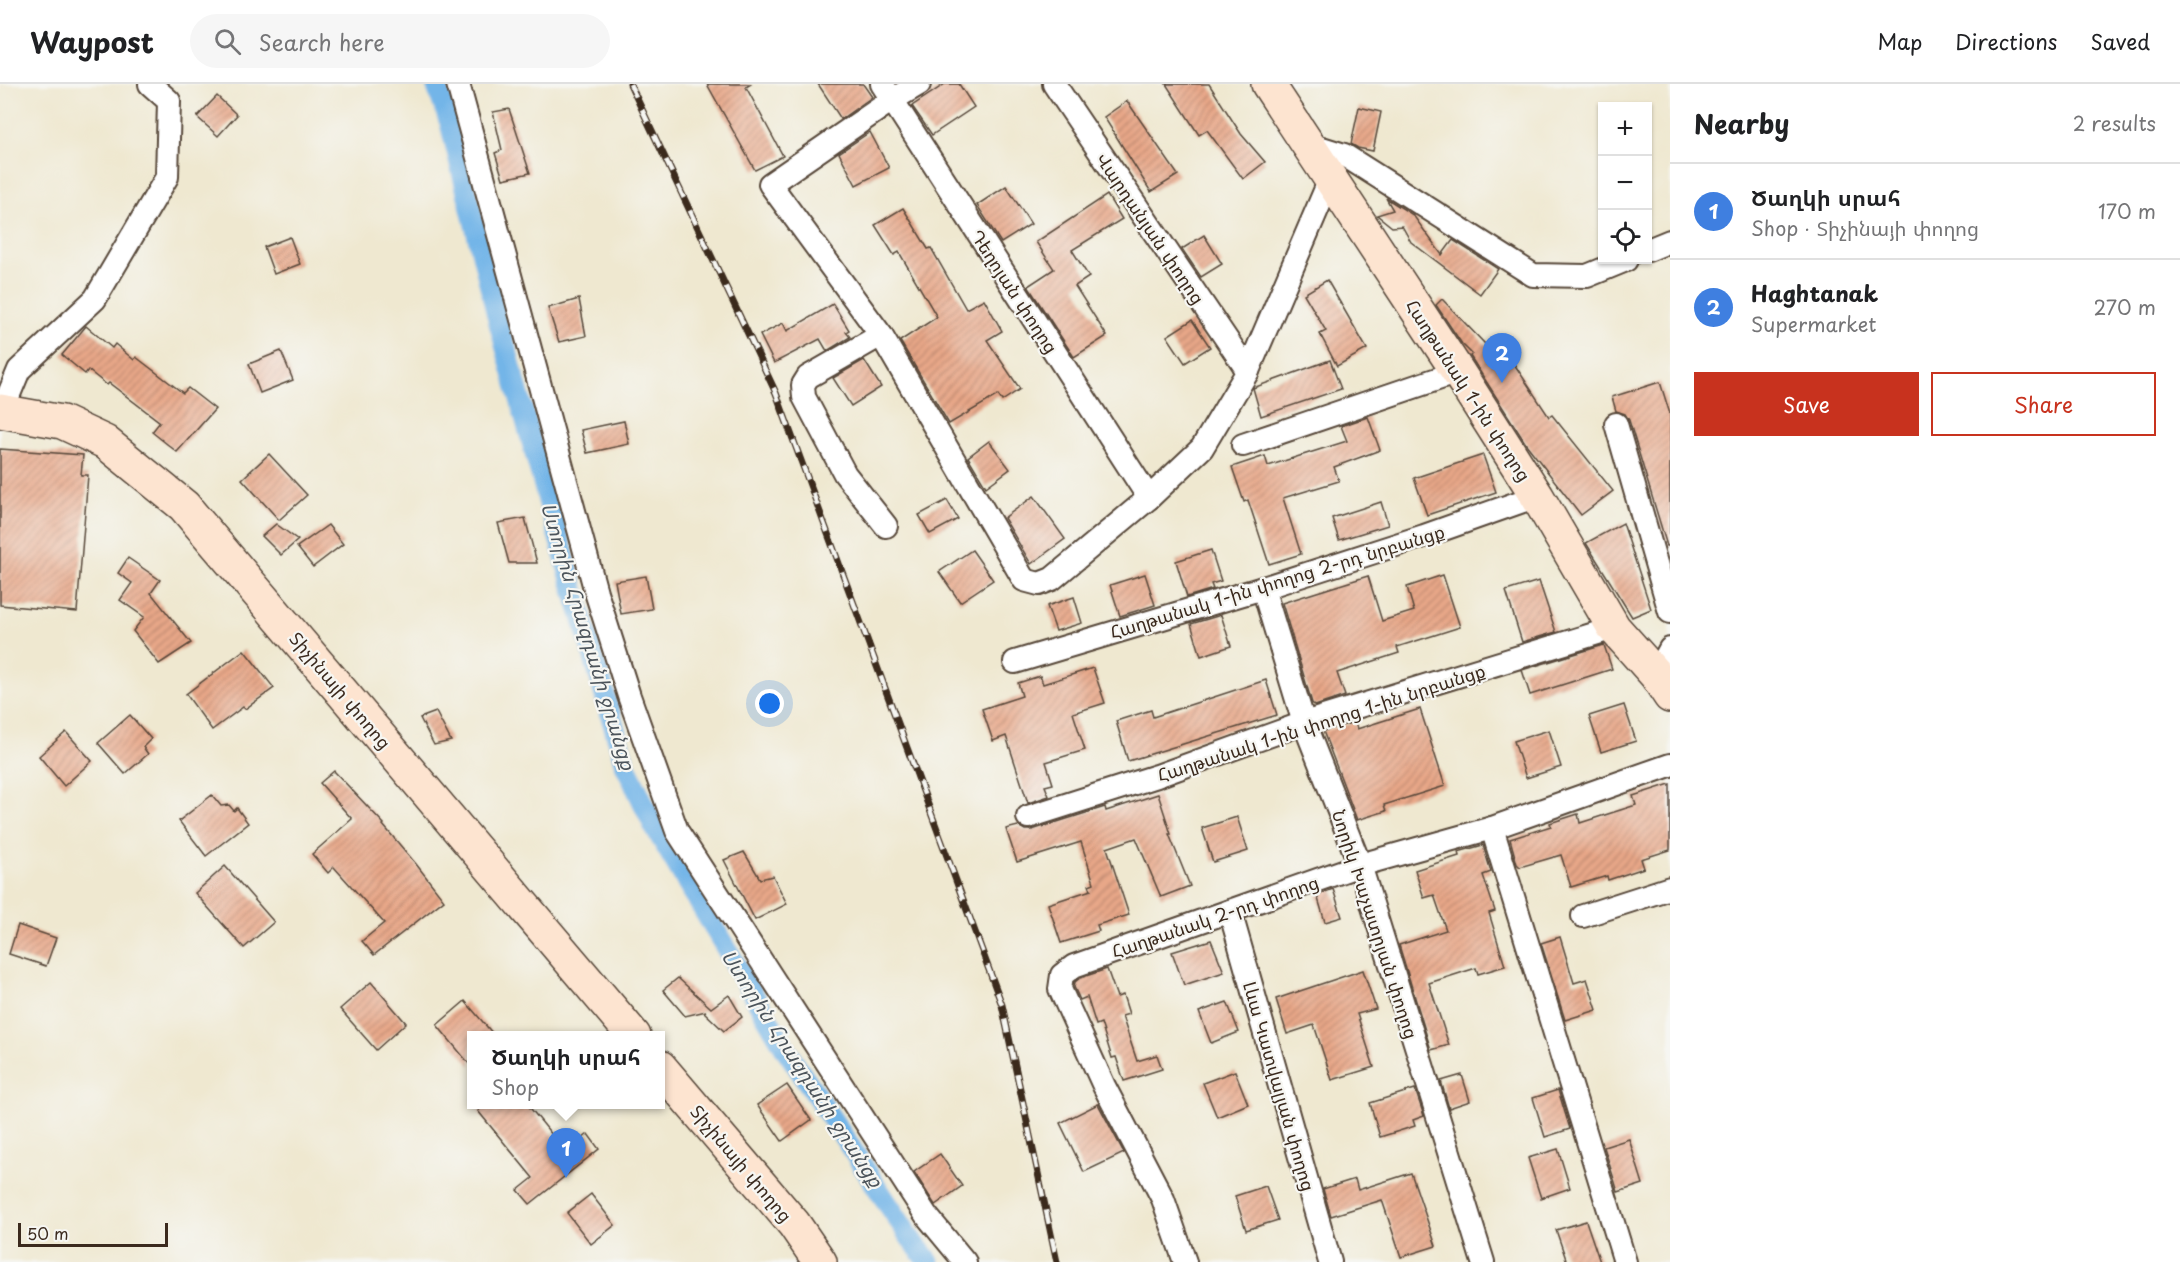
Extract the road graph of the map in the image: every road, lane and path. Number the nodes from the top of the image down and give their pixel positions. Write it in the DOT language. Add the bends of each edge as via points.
graph roads {
  1 [pos="150,84"];
  2 [pos="458,84"];
  3 [pos="919,84"];
  4 [pos="1054,84"];
  5 [pos="1268,84"];
  6 [pos="887,92"];
  7 [pos="1309,144"];
  8 [pos="1331,177"];
  9 [pos="1670,241"];
  10 [pos="1652,248"];
  11 [pos="1616,264"];
  12 [pos="881,335"];
  13 [pos="1248,371"];
  14 [pos="1458,372"];
  15 [pos="1,411"];
  16 [pos="1616,424"];
  17 [pos="1243,445"];
  18 [pos="1537,496"];
  19 [pos="1149,498"];
  20 [pos="886,526"];
  21 [pos="1263,588"];
  22 [pos="1670,612"];
  23 [pos="1614,628"];
  24 [pos="1015,662"];
  25 [pos="1665,673"];
  26 [pos="1304,723"];
  27 [pos="1670,765"];
  28 [pos="1028,817"];
  29 [pos="1492,828"];
  30 [pos="1360,865"];
  31 [pos="1670,888"];
  32 [pos="1230,910"];
  33 [pos="1582,916"];
  34 [pos="631,1031"];
  35 [pos="665,1073"];
  36 [pos="820,1262"];
  37 [pos="965,1262"];
  38 [pos="1185,1262"];
  39 [pos="1330,1262"];
  40 [pos="1483,1262"];
  41 [pos="1625,1262"];
  1 -- 15 [label="street" via="169,101 167,177 95,299 19,370"];
  2 -- 37 [label="street" via="596,592 677,831 926,1215"];
  3 -- 6 [label="street"];
  4 -- 13 [label="street, Վարդանյան փողոց"];
  5 -- 7 [label="street, Հաղթանակ 1-ին փողոց"];
  6 -- 12 [label="street" via="770,184"];
  6 -- 19 [label="street, Դեղոյան փողոց"];
  7 -- 8 [label="street, Հաղթանակ 1-ին փողոց"];
  7 -- 11 [label="street" via="1344,155 1533,276 1587,276"];
  8 -- 13 [label="street"];
  8 -- 14 [label="street, Հաղթանակ 1-ին փողոց"];
  9 -- 10 [label="street"];
  12 -- 19 [label="street" via="1024,580 1039,584 1052,579"];
  12 -- 20 [label="street" via="808,377 803,385 804,397 845,474"];
  13 -- 19 [label="street" via="1202,448"];
  14 -- 17 [label="street"];
  14 -- 18 [label="street, Հաղթանակ 1-ին փողոց"];
  15 -- 34 [label="street, Տիչինայի փողոց" via="62,422 105,442 184,506"];
  16 -- 22 [label="street"];
  18 -- 21 [label="street, Հաղթանակ 1-ին փողոց 2-րդ նրբանցք"];
  18 -- 23 [label="street, Հաղթանակ 1-ին փողոց"];
  21 -- 24 [label="street, Հաղթանակ 1-ին փողոց 2-րդ նրբանցք"];
  21 -- 26 [label="street, Նորիկ Խաչատրյան փողոց"];
  23 -- 25 [label="street, Հաղթանակ 1-ին փողոց"];
  23 -- 26 [label="street, Հաղթանակ 1-ին փողոց 1-ին նրբանցք"];
  26 -- 28 [label="street, Հաղթանակ 1-ին փողոց 1-ին նրբանցք" via="1157,777"];
  26 -- 30 [label="street, Նորիկ Խաչատրյան փողոց"];
  27 -- 29 [label="street, Հաղթանակ 2-րդ փողոց"];
  29 -- 30 [label="street, Հաղթանակ 2-րդ փողոց"];
  29 -- 41 [label="street"];
  30 -- 32 [label="street, Հաղթանակ 2-րդ փողոց"];
  30 -- 40 [label="street, Նորիկ Խաչատրյան փողոց"];
  31 -- 33 [label="street"];
  32 -- 38 [label="street, Հաղթանակ 2-րդ փողոց" via="1074,966 1062,975 1060,989 1104,1086 1163,1199"];
  32 -- 39 [label="street, Լևա Կատվալյան փողոց"];
  35 -- 36 [label="street, Տիչինայի փողոց" via="794,1224"];
}
